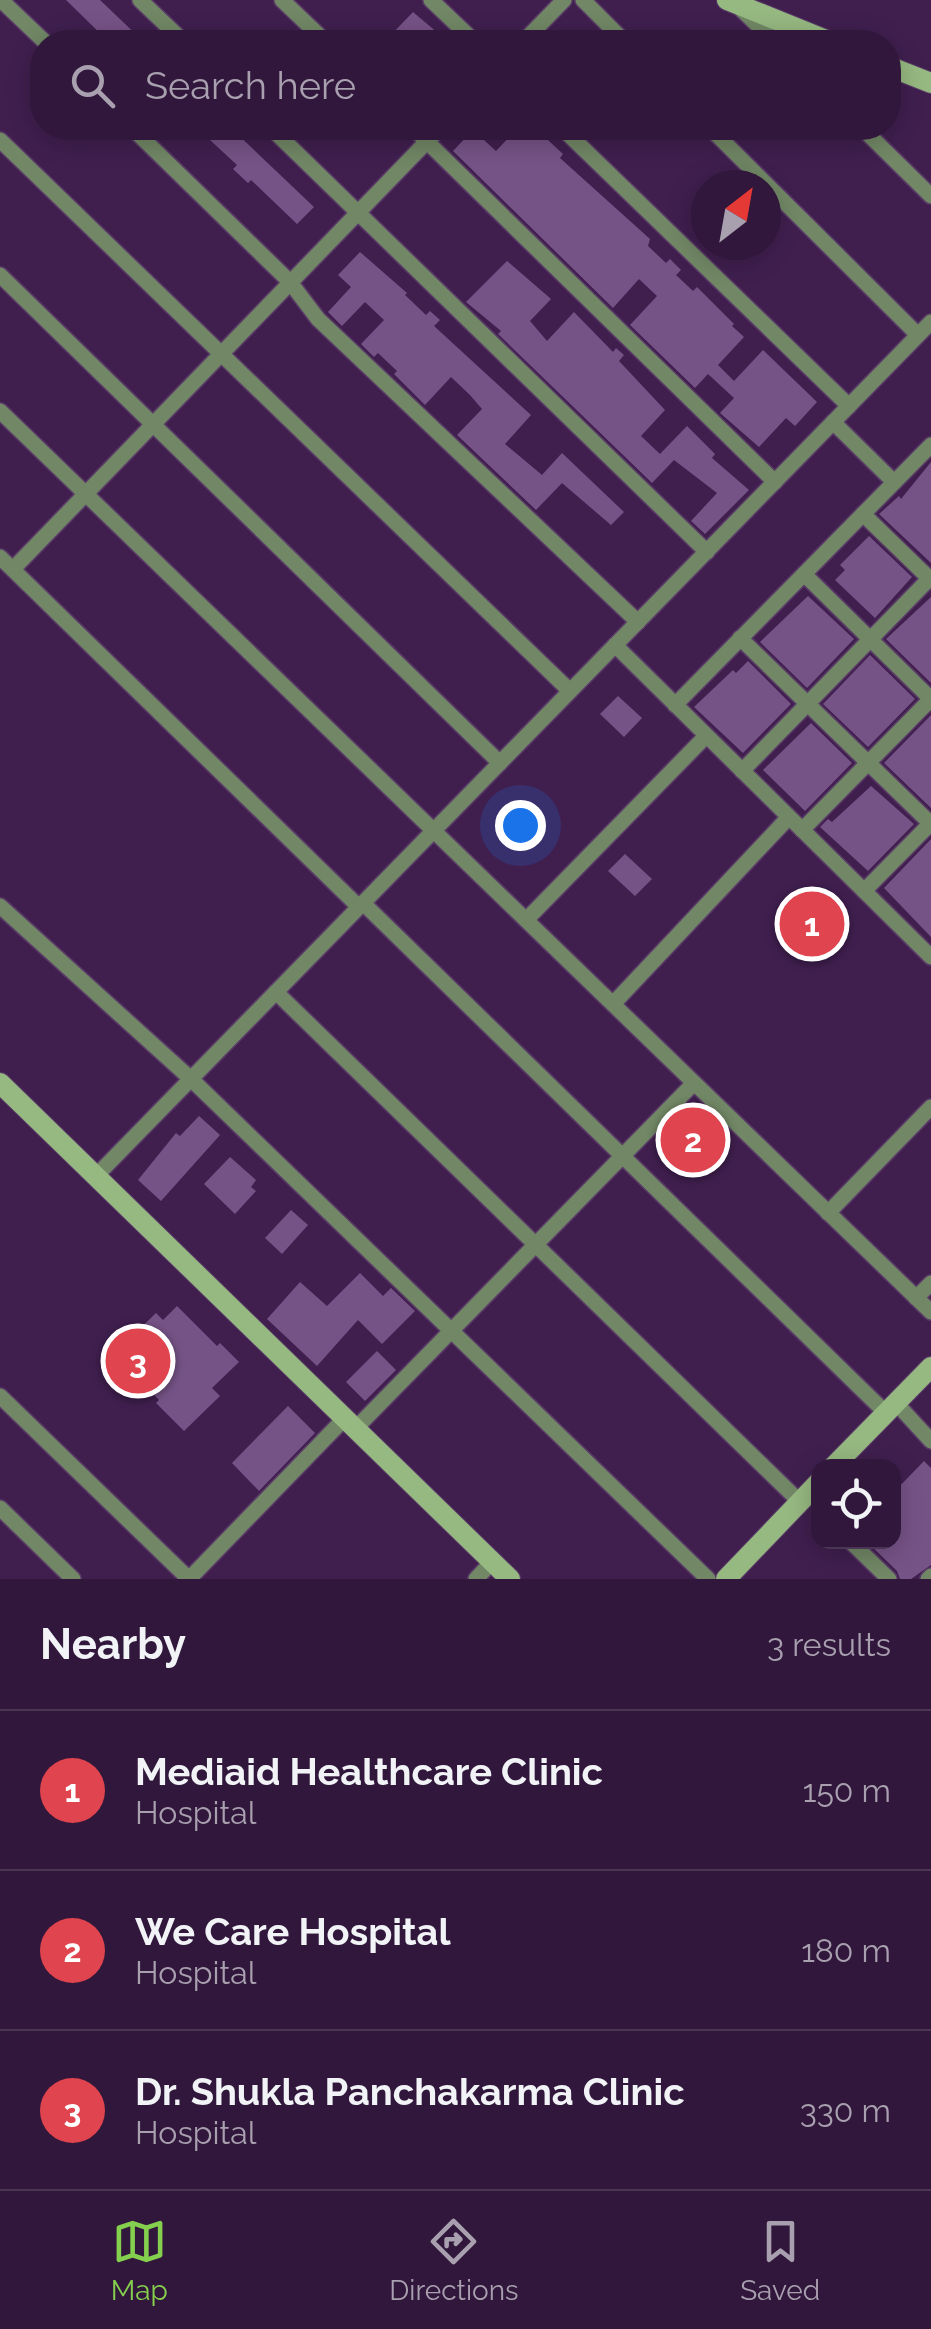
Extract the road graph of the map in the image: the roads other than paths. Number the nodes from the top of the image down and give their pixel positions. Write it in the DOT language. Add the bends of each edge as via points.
graph roads {
  1 [pos="1,0"];
  2 [pos="140,0"];
  3 [pos="282,0"];
  4 [pos="431,0"];
  5 [pos="564,0"];
  6 [pos="583,0"];
  7 [pos="731,2"];
  8 [pos="32,30"];
  9 [pos="171,30"];
  10 [pos="313,30"];
  11 [pos="462,30"];
  12 [pos="535,30"];
  13 [pos="613,30"];
  14 [pos="762,30"];
  15 [pos="801,30"];
  16 [pos="901,71"];
  17 [pos="931,83"];
  18 [pos="0,140"];
  19 [pos="144,140"];
  20 [pos="283,140"];
  21 [pos="574,140"];
  22 [pos="722,140"];
  23 [pos="874,140"];
  24 [pos="427,142"];
  25 [pos="931,196"];
  26 [pos="358,212"];
  27 [pos="0,274"];
  28 [pos="290,282"];
  29 [pos="931,322"];
  30 [pos="918,336"];
  31 [pos="221,354"];
  32 [pos="849,406"];
  33 [pos="0,410"];
  34 [pos="834,422"];
  35 [pos="153,424"];
  36 [pos="930,447"];
  37 [pos="775,482"];
  38 [pos="894,482"];
  39 [pos="86,494"];
  40 [pos="863,514"];
  41 [pos="706,552"];
  42 [pos="0,557"];
  43 [pos="12,569"];
  44 [pos="804,574"];
  45 [pos="930,579"];
  46 [pos="638,622"];
  47 [pos="740,638"];
  48 [pos="870,639"];
  49 [pos="615,645"];
  50 [pos="570,692"];
  51 [pos="931,699"];
  52 [pos="675,704"];
  53 [pos="808,704"];
  54 [pos="706,736"];
  55 [pos="500,763"];
  56 [pos="868,763"];
  57 [pos="742,771"];
  58 [pos="789,817"];
  59 [pos="931,824"];
  60 [pos="802,830"];
  61 [pos="433,831"];
  62 [pos="864,892"];
  63 [pos="361,905"];
  64 [pos="0,906"];
  65 [pos="526,920"];
  66 [pos="930,955"];
  67 [pos="276,992"];
  68 [pos="613,1004"];
  69 [pos="190,1080"];
  70 [pos="694,1083"];
  71 [pos="0,1084"];
  72 [pos="931,1107"];
  73 [pos="622,1156"];
  74 [pos="96,1176"];
  75 [pos="828,1213"];
  76 [pos="536,1245"];
  77 [pos="931,1283"];
  78 [pos="916,1298"];
  79 [pos="931,1312"];
  80 [pos="451,1331"];
  81 [pos="931,1366"];
  82 [pos="0,1396"];
  83 [pos="891,1408"];
  84 [pos="350,1424"];
  85 [pos="931,1441"];
  86 [pos="841,1459"];
  87 [pos="810,1498"];
  88 [pos="0,1508"];
  89 [pos="858,1549"];
  90 [pos="492,1562"];
  91 [pos="73,1579"];
  92 [pos="189,1579"];
  93 [pos="476,1579"];
  94 [pos="510,1579"];
  95 [pos="708,1579"];
  96 [pos="726,1579"];
  97 [pos="890,1579"];
  1 -- 8 [label="street"];
  2 -- 9 [label="street"];
  3 -- 10 [label="street"];
  4 -- 11 [label="street"];
  5 -- 12 [label="street"];
  6 -- 13 [label="street"];
  7 -- 14 [label="street"];
  7 -- 15 [label="street"];
  16 -- 17 [label="street"];
  18 -- 31 [label="street"];
  19 -- 28 [label="street"];
  20 -- 26 [label="street"];
  21 -- 32 [label="street"];
  22 -- 30 [label="street"];
  23 -- 25 [label="street"];
  24 -- 26 [label="street"];
  24 -- 37 [label="street"];
  26 -- 28 [label="street"];
  26 -- 41 [label="street"];
  27 -- 35 [label="street"];
  28 -- 31 [label="street"];
  28 -- 46 [label="street" via="318,319"];
  29 -- 30 [label="street"];
  30 -- 32 [label="street"];
  31 -- 35 [label="street"];
  31 -- 50 [label="street"];
  32 -- 34 [label="street"];
  33 -- 39 [label="street"];
  34 -- 37 [label="street"];
  34 -- 38 [label="street"];
  35 -- 39 [label="street"];
  35 -- 55 [label="street"];
  36 -- 38 [label="street"];
  37 -- 41 [label="street"];
  38 -- 40 [label="street"];
  39 -- 43 [label="street"];
  39 -- 61 [label="street"];
  40 -- 44 [label="street"];
  40 -- 45 [label="street"];
  41 -- 46 [label="street"];
  42 -- 43 [label="street"];
  43 -- 63 [label="street"];
  44 -- 47 [label="street"];
  44 -- 48 [label="street"];
  45 -- 48 [label="street"];
  46 -- 49 [label="street"];
  47 -- 52 [label="street"];
  47 -- 53 [label="street"];
  48 -- 51 [label="street"];
  48 -- 53 [label="street"];
  49 -- 50 [label="street"];
  49 -- 52 [label="street"];
  50 -- 55 [label="street"];
  51 -- 56 [label="street"];
  52 -- 54 [label="street"];
  53 -- 56 [label="street"];
  53 -- 57 [label="street"];
  54 -- 57 [label="street"];
  54 -- 65 [label="street"];
  55 -- 61 [label="street"];
  56 -- 59 [label="street"];
  56 -- 60 [label="street"];
  57 -- 58 [label="street"];
  58 -- 60 [label="street"];
  58 -- 68 [label="street"];
  59 -- 62 [label="street"];
  60 -- 62 [label="street"];
  61 -- 63 [label="street"];
  61 -- 65 [label="street"];
  62 -- 66 [label="street"];
  63 -- 67 [label="street"];
  63 -- 73 [label="street"];
  64 -- 69 [label="street"];
  65 -- 68 [label="street"];
  67 -- 69 [label="street"];
  67 -- 76 [label="street"];
  68 -- 70 [label="street"];
  69 -- 74 [label="street"];
  69 -- 80 [label="street"];
  70 -- 73 [label="street"];
  70 -- 75 [label="street"];
  71 -- 74 [label="street"];
  72 -- 75 [label="street"];
  73 -- 76 [label="street"];
  73 -- 83 [label="street"];
  74 -- 84 [label="street"];
  75 -- 78 [label="street"];
  76 -- 80 [label="street"];
  76 -- 87 [label="street"];
  77 -- 78 [label="street"];
  78 -- 79 [label="street"];
  80 -- 84 [label="street"];
  80 -- 95 [label="street"];
  81 -- 83 [label="street"];
  82 -- 92 [label="street"];
  83 -- 85 [label="street"];
  83 -- 86 [label="street"];
  84 -- 90 [label="street"];
  84 -- 92 [label="street"];
  87 -- 96 [label="street"];
  88 -- 91 [label="street"];
  89 -- 97 [label="street"];
  90 -- 93 [label="street"];
  90 -- 94 [label="street"];
}
